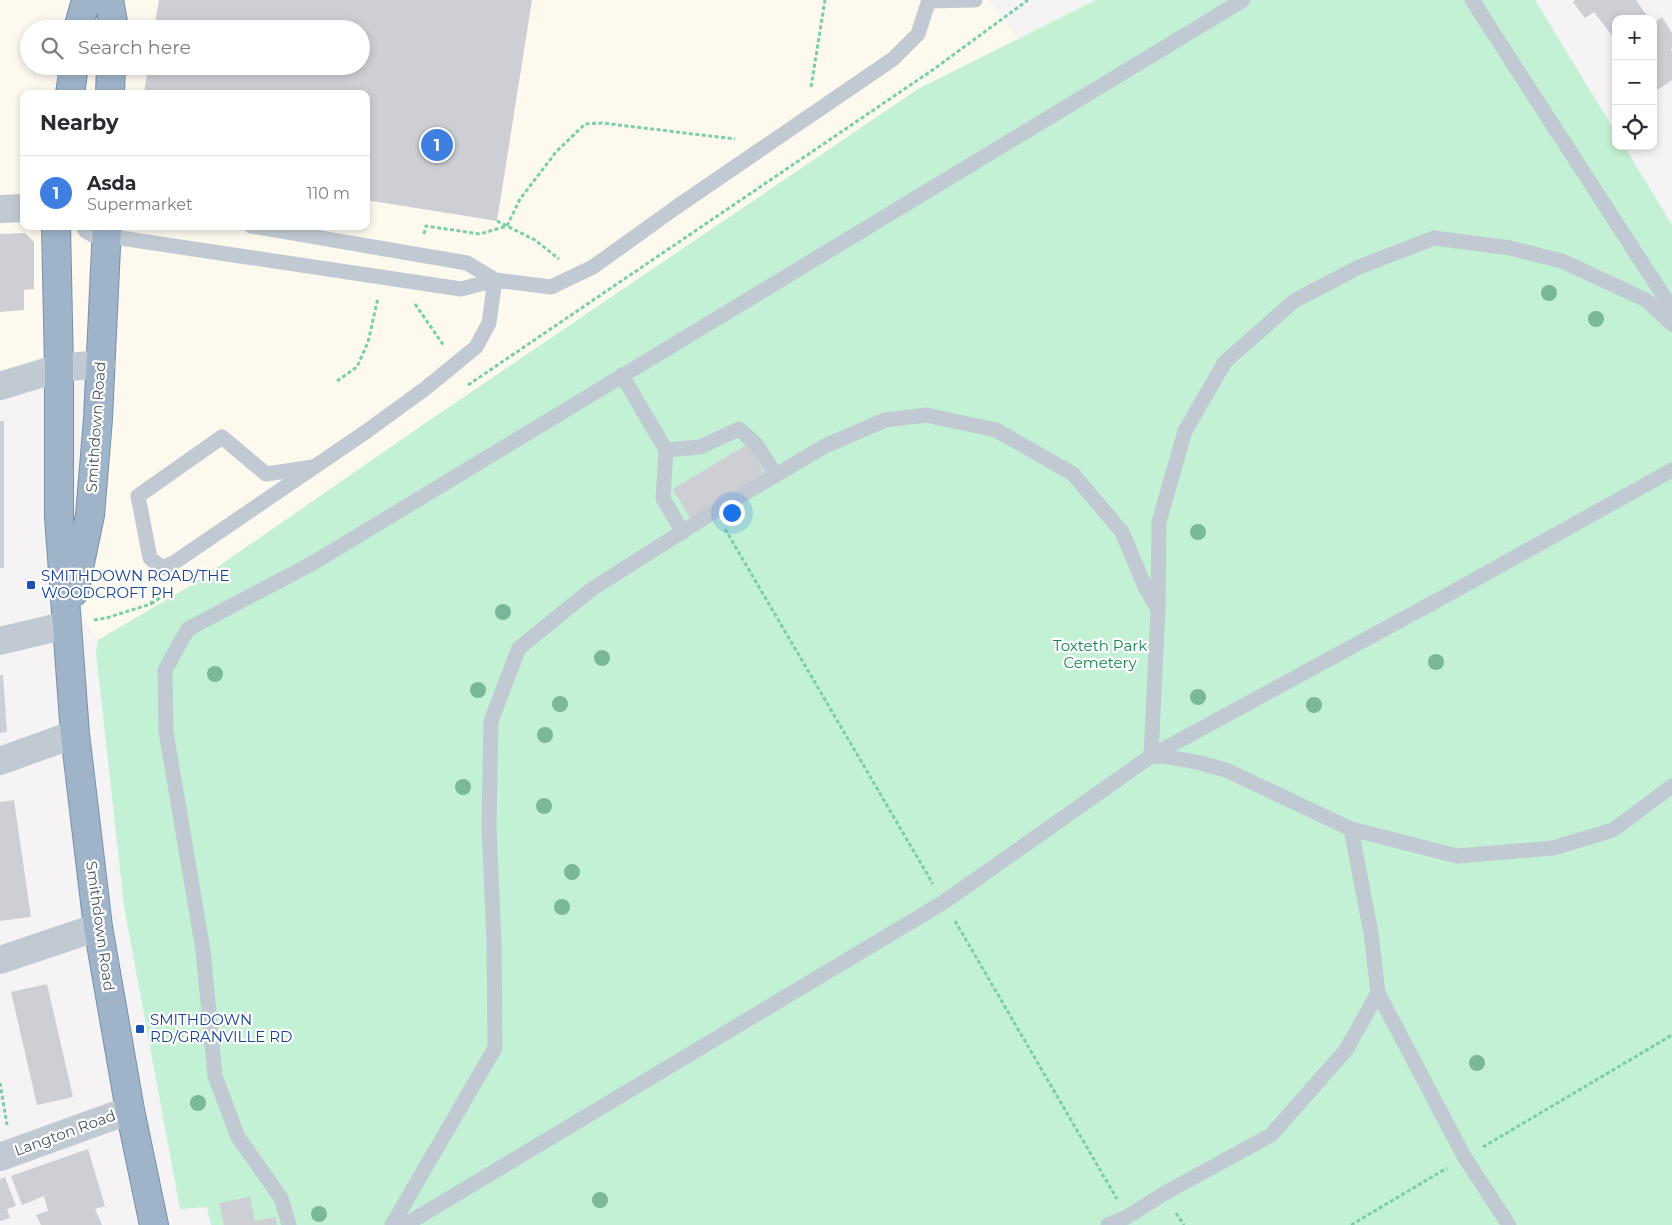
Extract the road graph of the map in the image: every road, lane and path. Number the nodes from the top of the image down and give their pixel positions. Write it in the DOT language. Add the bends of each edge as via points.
graph roads {
  1 [pos="86,0"];
  2 [pos="109,0"];
  3 [pos="825,0"];
  4 [pos="929,0"];
  5 [pos="974,0"];
  6 [pos="1028,0"];
  7 [pos="1243,0"];
  8 [pos="1472,0"];
  9 [pos="80,20"];
  10 [pos="113,20"];
  11 [pos="73,75"];
  12 [pos="111,75"];
  13 [pos="71,90"];
  14 [pos="110,90"];
  15 [pos="811,92"];
  16 [pos="744,140"];
  17 [pos="20,208"];
  18 [pos="0,209"];
  19 [pos="496,221"];
  20 [pos="507,226"];
  21 [pos="56,230"];
  22 [pos="101,230"];
  23 [pos="274,230"];
  24 [pos="421,256"];
  25 [pos="593,267"];
  26 [pos="495,280"];
  27 [pos="417,282"];
  28 [pos="609,290"];
  29 [pos="387,298"];
  30 [pos="1672,309"];
  31 [pos="1672,324"];
  32 [pos="101,364"];
  33 [pos="456,364"];
  34 [pos="59,368"];
  35 [pos="622,375"];
  36 [pos="337,381"];
  37 [pos="470,384"];
  38 [pos="0,386"];
  39 [pos="462,389"];
  40 [pos="666,450"];
  41 [pos="313,467"];
  42 [pos="1672,470"];
  43 [pos="776,475"];
  44 [pos="715,511"];
  45 [pos="683,532"];
  46 [pos="162,568"];
  47 [pos="176,587"];
  48 [pos="151,604"];
  49 [pos="1158,609"];
  50 [pos="68,625"];
  51 [pos="0,641"];
  52 [pos="75,734"];
  53 [pos="1151,756"];
  54 [pos="0,761"];
  55 [pos="1672,786"];
  56 [pos="1351,828"];
  57 [pos="944,902"];
  58 [pos="98,928"];
  59 [pos="0,960"];
  60 [pos="1378,993"];
  61 [pos="1672,1035"];
  62 [pos="0,1083"];
  63 [pos="130,1110"];
  64 [pos="6,1155"];
  65 [pos="1465,1158"];
  66 [pos="1127,1217"];
  67 [pos="154,1225"];
  68 [pos="289,1225"];
  69 [pos="392,1225"];
  70 [pos="405,1225"];
  71 [pos="1108,1225"];
  72 [pos="1351,1225"];
  73 [pos="1508,1225"];
  1 -- 9 [label="highway"];
  2 -- 10 [label="highway"];
  3 -- 15 [label="path"];
  4 -- 5 [label="lane"];
  4 -- 25 [label="lane" via="918,34 893,59"];
  6 -- 28 [label="path"];
  7 -- 35 [label="lane"];
  8 -- 30 [label="lane"];
  11 -- 13 [label="highway"];
  12 -- 14 [label="highway"];
  16 -- 20 [label="path" via="602,123 585,124 556,152 520,199"];
  17 -- 18 [label="street"];
  19 -- 20 [label="path"];
  20 -- 24 [label="path" via="480,234 426,226"];
  20 -- 25 [label="path" via="535,240 560,260 582,256"];
  21 -- 34 [label="highway, Smithdown Road"];
  22 -- 27 [label="lane"];
  22 -- 32 [label="highway, Smithdown Road"];
  23 -- 24 [label="lane"];
  24 -- 26 [label="lane" via="467,263"];
  25 -- 26 [label="lane" via="551,286"];
  25 -- 28 [label="path"];
  26 -- 27 [label="lane" via="460,289"];
  26 -- 33 [label="lane" via="489,323 476,347"];
  27 -- 33 [label="path" via="414,302"];
  28 -- 37 [label="path"];
  29 -- 36 [label="path" via="378,297 368,342 357,367"];
  31 -- 49 [label="lane" via="1646,300 1562,261 1510,248 1434,238 1359,267 1294,301 1225,362 1184,431 1159,522"];
  32 -- 34 [label="street"];
  32 -- 50 [label="highway, Smithdown Road" via="90,515"];
  33 -- 37 [label="path"];
  33 -- 41 [label="lane"];
  34 -- 38 [label="street"];
  34 -- 50 [label="highway, Smithdown Road" via="59,517"];
  35 -- 40 [label="lane"];
  35 -- 68 [label="lane" via="313,563 188,629 166,670 166,732 203,950 215,1076 238,1138 282,1198"];
  37 -- 39 [label="path"];
  40 -- 43 [label="lane" via="700,448 740,429 756,444"];
  40 -- 45 [label="lane" via="663,498"];
  41 -- 46 [label="lane"];
  41 -- 46 [label="lane" via="266,474 222,438 138,496 150,558"];
  42 -- 53 [label="lane"];
  43 -- 44 [label="lane"];
  43 -- 49 [label="lane" via="826,446 885,420 926,415 996,430 1073,474 1122,532"];
  44 -- 45 [label="lane"];
  44 -- 57 [label="path"];
  45 -- 69 [label="lane" via="592,589 519,648 491,721 489,827 495,1048"];
  46 -- 48 [label="path"];
  47 -- 48 [label="path"];
  48 -- 50 [label="path" via="106,618"];
  49 -- 53 [label="lane"];
  50 -- 51 [label="street"];
  50 -- 52 [label="highway, Smithdown Road"];
  52 -- 54 [label="street"];
  52 -- 58 [label="highway, Smithdown Road"];
  53 -- 56 [label="lane" via="1201,762 1226,770"];
  53 -- 57 [label="lane"];
  55 -- 56 [label="lane" via="1613,830 1553,848 1457,856"];
  56 -- 60 [label="lane" via="1371,933"];
  57 -- 66 [label="path"];
  57 -- 70 [label="lane"];
  58 -- 59 [label="street"];
  58 -- 63 [label="highway, Smithdown Road"];
  60 -- 65 [label="lane"];
  60 -- 66 [label="lane" via="1346,1050 1270,1135"];
  61 -- 65 [label="path"];
  62 -- 64 [label="path"];
  63 -- 64 [label="street, Langton Road"];
  63 -- 67 [label="highway, Smithdown Road"];
  65 -- 72 [label="path"];
  65 -- 73 [label="lane"];
  66 -- 71 [label="lane"];
}
